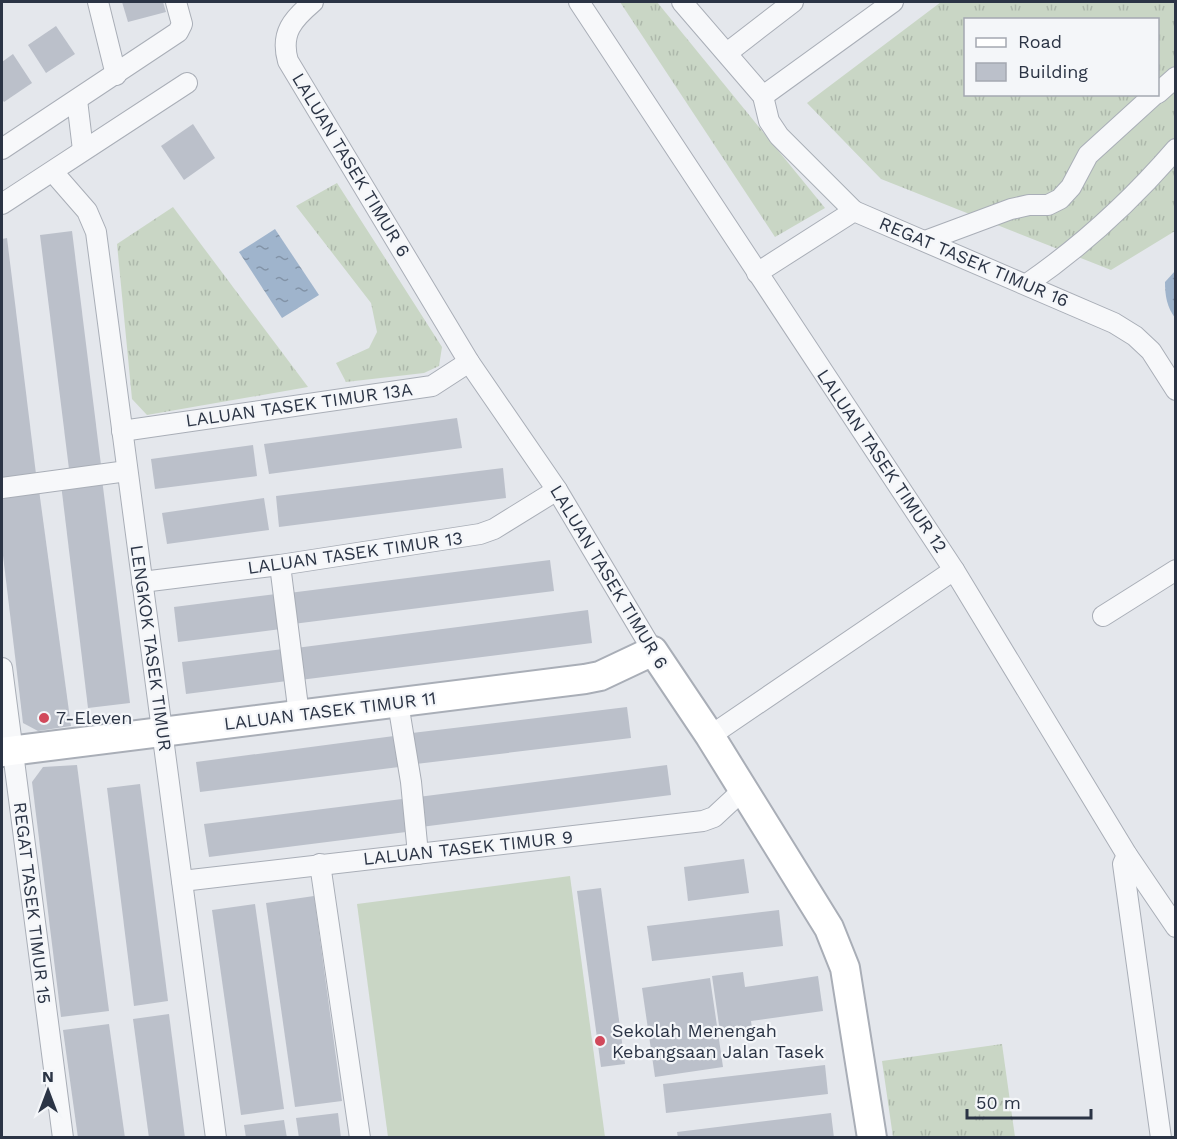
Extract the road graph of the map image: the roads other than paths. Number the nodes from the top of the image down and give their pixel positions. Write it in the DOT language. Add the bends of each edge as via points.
graph roads {
  1 [pos="98,2"];
  2 [pos="176,2"];
  3 [pos="313,2"];
  4 [pos="579,2"];
  5 [pos="682,2"];
  6 [pos="793,2"];
  7 [pos="893,2"];
  8 [pos="727,52"];
  9 [pos="116,75"];
  10 [pos="1176,77"];
  11 [pos="187,83"];
  12 [pos="1159,91"];
  13 [pos="763,96"];
  14 [pos="1154,96"];
  15 [pos="77,100"];
  16 [pos="1176,148"];
  17 [pos="2,149"];
  18 [pos="83,150"];
  19 [pos="53,172"];
  20 [pos="2,204"];
  21 [pos="854,211"];
  22 [pos="925,242"];
  23 [pos="757,273"];
  24 [pos="1027,284"];
  25 [pos="470,362"];
  26 [pos="1176,390"];
  27 [pos="122,431"];
  28 [pos="127,471"];
  29 [pos="2,488"];
  30 [pos="557,490"];
  31 [pos="280,565"];
  32 [pos="954,570"];
  33 [pos="1176,570"];
  34 [pos="142,582"];
  35 [pos="1103,616"];
  36 [pos="653,651"];
  37 [pos="2,668"];
  38 [pos="398,703"];
  39 [pos="299,715"];
  40 [pos="162,732"];
  41 [pos="710,736"];
  42 [pos="7,752"];
  43 [pos="743,790"];
  44 [pos="418,854"];
  45 [pos="1127,855"];
  46 [pos="320,864"];
  47 [pos="182,881"];
  48 [pos="1176,927"];
  49 [pos="63,1137"];
  50 [pos="216,1137"];
  51 [pos="360,1137"];
  52 [pos="872,1137"];
  53 [pos="1161,1137"];
  1 -- 9 [label="street"];
  2 -- 9 [label="street" via="182,24 178,32"];
  3 -- 25 [label="street, LALUAN TASEK TIMUR 6" via="298,14 285,39 288,61"];
  4 -- 23 [label="street, LALUAN TASEK TIMUR 12"];
  5 -- 8 [label="street"];
  6 -- 8 [label="street"];
  7 -- 13 [label="street"];
  8 -- 13 [label="street"];
  9 -- 15 [label="street"];
  10 -- 12 [label="street"];
  11 -- 18 [label="street"];
  13 -- 21 [label="street" via="769,121 779,136"];
  14 -- 22 [label="street" via="1088,155 1060,199 1048,205 1011,209"];
  15 -- 17 [label="street"];
  15 -- 18 [label="street"];
  16 -- 24 [label="street" via="1134,195"];
  18 -- 19 [label="street"];
  19 -- 20 [label="street"];
  19 -- 27 [label="street, LENGKOK TASEK TIMUR" via="87,211 96,232"];
  21 -- 22 [label="street, REGAT TASEK TIMUR 16"];
  21 -- 23 [label="street"];
  22 -- 24 [label="street, REGAT TASEK TIMUR 16"];
  23 -- 32 [label="street, LALUAN TASEK TIMUR 12"];
  24 -- 26 [label="street, REGAT TASEK TIMUR 16" via="1135,336 1151,351"];
  25 -- 27 [label="street, LALUAN TASEK TIMUR 13A" via="432,386"];
  25 -- 30 [label="street, LALUAN TASEK TIMUR 6"];
  27 -- 28 [label="street, LENGKOK TASEK TIMUR"];
  28 -- 29 [label="street"];
  28 -- 34 [label="street, LENGKOK TASEK TIMUR"];
  30 -- 31 [label="street, LALUAN TASEK TIMUR 13" via="480,534"];
  30 -- 36 [label="street, LALUAN TASEK TIMUR 6"];
  31 -- 34 [label="street, LALUAN TASEK TIMUR 13"];
  31 -- 39 [label="street"];
  32 -- 41 [label="street"];
  32 -- 45 [label="street, LALUAN TASEK TIMUR 12"];
  33 -- 35 [label="street"];
  34 -- 40 [label="street, LENGKOK TASEK TIMUR"];
  36 -- 38 [label="street, LALUAN TASEK TIMUR 11" via="585,680"];
  36 -- 41 [label="street, LALUAN TASEK TIMUR 6"];
  37 -- 42 [label="street, REGAT TASEK TIMUR 15"];
  38 -- 39 [label="street, LALUAN TASEK TIMUR 11"];
  38 -- 44 [label="street"];
  39 -- 40 [label="street, LALUAN TASEK TIMUR 11"];
  40 -- 42 [label="street, LALUAN TASEK TIMUR 11"];
  40 -- 47 [label="street, LENGKOK TASEK TIMUR"];
  41 -- 43 [label="street, LALUAN TASEK TIMUR 6"];
  42 -- 49 [label="street, REGAT TASEK TIMUR 15"];
  43 -- 44 [label="street, LALUAN TASEK TIMUR 9" via="714,817 703,821"];
  43 -- 52 [label="street, LALUAN TASEK TIMUR 6" via="829,928 845,968"];
  44 -- 46 [label="street, LALUAN TASEK TIMUR 9"];
  45 -- 48 [label="street, LALUAN TASEK TIMUR 12"];
  45 -- 53 [label="street" via="1123,864"];
  46 -- 47 [label="street, LALUAN TASEK TIMUR 9"];
  46 -- 51 [label="street"];
  47 -- 50 [label="street, LENGKOK TASEK TIMUR"];
}
